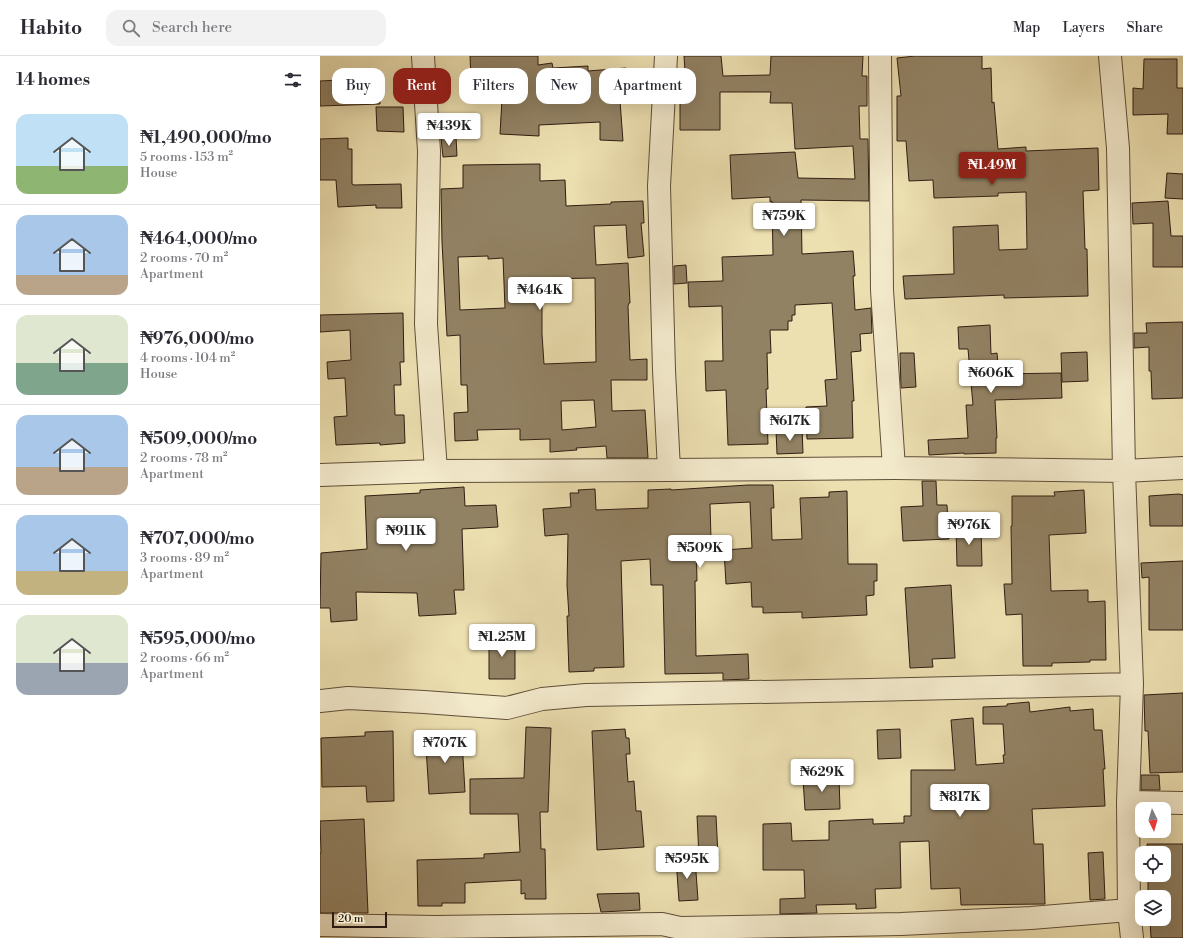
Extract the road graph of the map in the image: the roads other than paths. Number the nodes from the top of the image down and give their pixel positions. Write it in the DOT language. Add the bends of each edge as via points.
graph roads {
  1 [pos="423,56"];
  2 [pos="666,56"];
  3 [pos="880,56"];
  4 [pos="1110,56"];
  5 [pos="894,468"];
  6 [pos="1183,468"];
  7 [pos="669,470"];
  8 [pos="436,471"];
  9 [pos="1124,471"];
  10 [pos="320,475"];
  11 [pos="1132,684"];
  12 [pos="320,701"];
  13 [pos="1128,802"];
  14 [pos="1183,803"];
  15 [pos="1129,910"];
  16 [pos="320,925"];
  17 [pos="662,931"];
  18 [pos="901,931"];
  19 [pos="435,933"];
  20 [pos="1132,938"];
  1 -- 8 [label="street" via="429,151 426,324"];
  2 -- 7 [label="street" via="660,186"];
  3 -- 5 [label="street" via="882,290"];
  4 -- 9 [label="street" via="1118,148"];
  5 -- 7 [label="street"];
  5 -- 9 [label="street"];
  6 -- 9 [label="street"];
  7 -- 8 [label="street"];
  8 -- 10 [label="street"];
  9 -- 11 [label="street"];
  11 -- 12 [label="street" via="586,695 542,699 507,708 348,698"];
  11 -- 13 [label="street"];
  13 -- 14 [label="street"];
  13 -- 15 [label="street"];
  15 -- 18 [label="street"];
  15 -- 20 [label="street"];
  16 -- 19 [label="street"];
  17 -- 18 [label="street" via="680,928"];
  17 -- 19 [label="street"];
}
